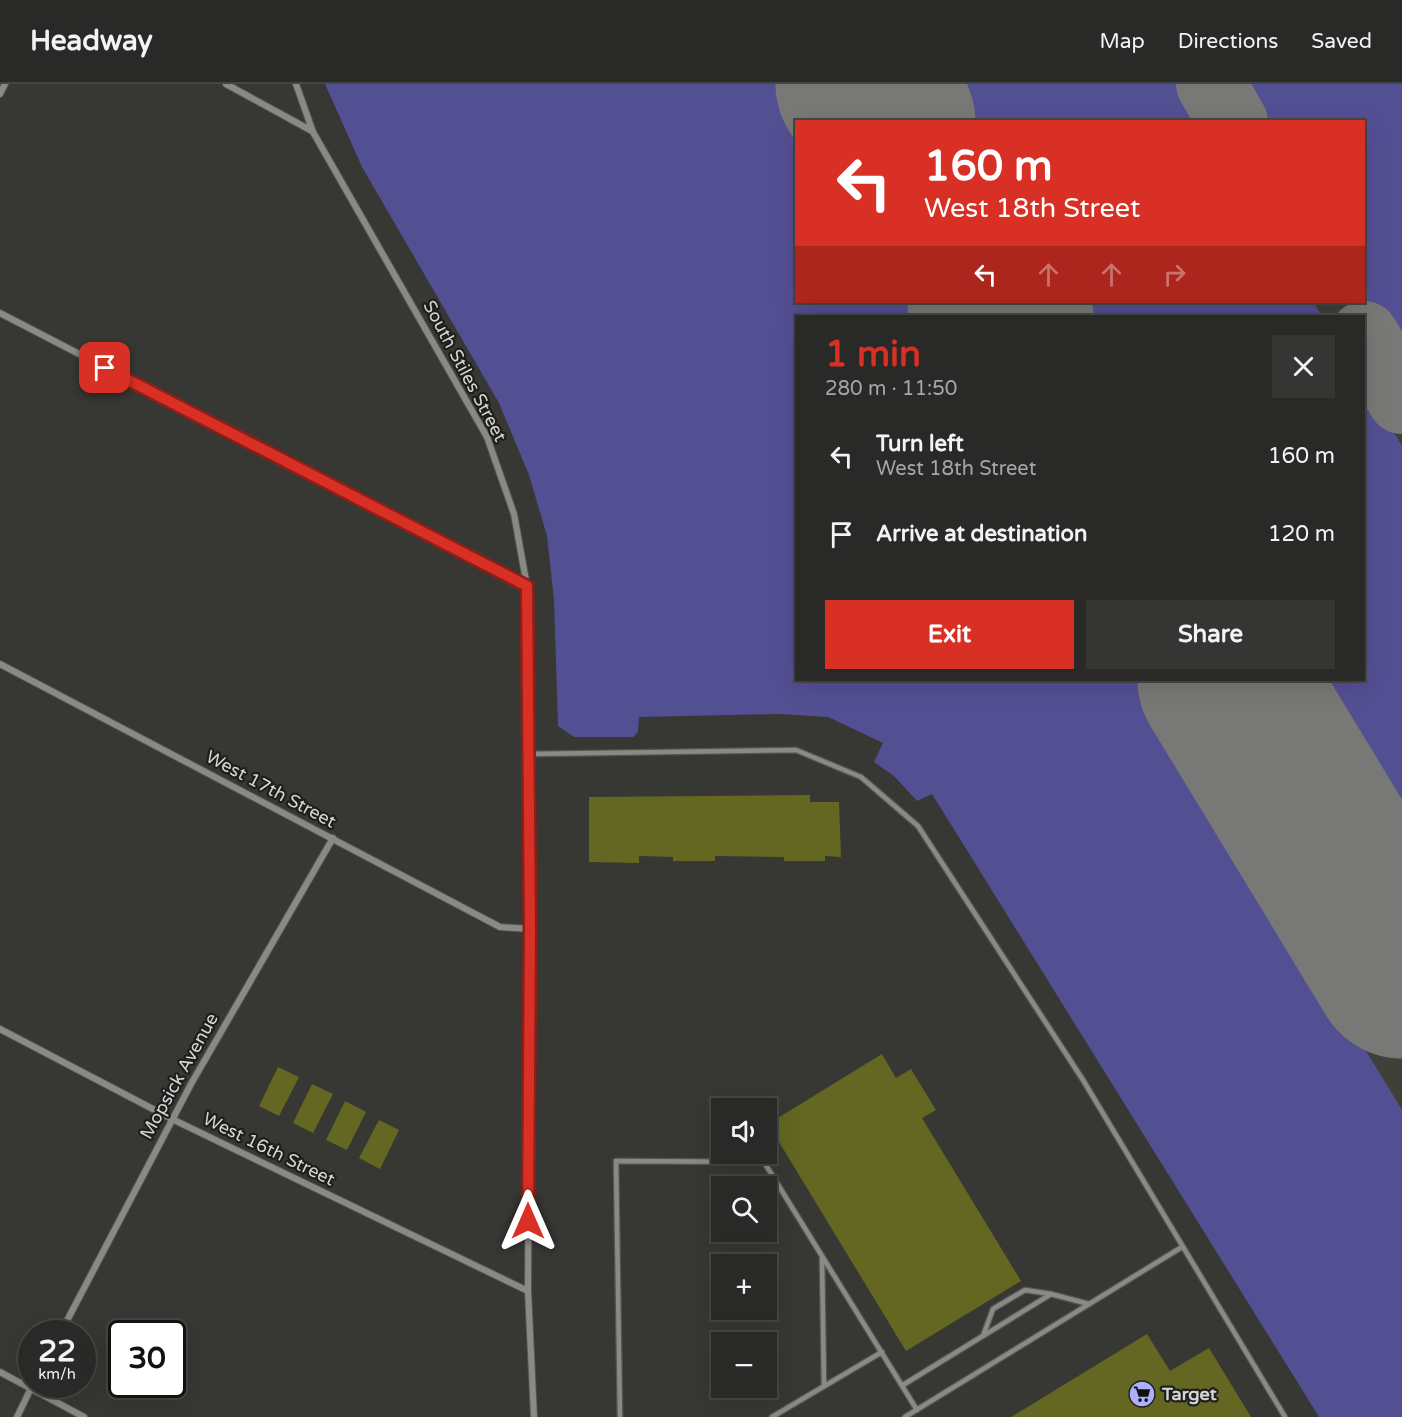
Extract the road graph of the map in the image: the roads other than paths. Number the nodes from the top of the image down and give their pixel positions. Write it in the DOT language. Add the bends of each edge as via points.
graph roads {
  1 [pos="5,84"];
  2 [pos="226,84"];
  3 [pos="296,84"];
  4 [pos="0,94"];
  5 [pos="313,132"];
  6 [pos="0,313"];
  7 [pos="527,586"];
  8 [pos="0,664"];
  9 [pos="530,754"];
  10 [pos="333,838"];
  11 [pos="530,929"];
  12 [pos="0,1029"];
  13 [pos="172,1119"];
  14 [pos="1182,1247"];
  15 [pos="822,1256"];
  16 [pos="528,1291"];
  17 [pos="1051,1294"];
  18 [pos="1089,1304"];
  19 [pos="67,1320"];
  20 [pos="982,1336"];
  21 [pos="882,1352"];
  22 [pos="0,1372"];
  23 [pos="18,1380"];
  24 [pos="903,1385"];
  25 [pos="824,1386"];
  26 [pos="26,1398"];
  27 [pos="51,1398"];
  28 [pos="917,1410"];
  29 [pos="17,1417"];
  30 [pos="84,1417"];
  31 [pos="534,1417"];
  32 [pos="620,1417"];
  33 [pos="772,1417"];
  34 [pos="905,1417"];
  35 [pos="1285,1417"];
  1 -- 4 [label="street"];
  2 -- 5 [label="street"];
  3 -- 5 [label="street, South Stiles Street"];
  5 -- 7 [label="street, South Stiles Street" via="487,437 514,514"];
  6 -- 7 [label="street"];
  7 -- 9 [label="street, South Stiles Street"];
  8 -- 10 [label="street, West 17th Street"];
  9 -- 11 [label="street, South Stiles Street"];
  9 -- 14 [label="lane" via="796,750 861,777 918,826 1083,1080"];
  10 -- 11 [label="street, West 17th Street" via="500,927"];
  10 -- 13 [label="street, Mopsick Avenue"];
  11 -- 16 [label="street, South Stiles Street"];
  12 -- 13 [label="street, West 16th Street"];
  13 -- 16 [label="street, West 16th Street"];
  13 -- 19 [label="street, Mopsick Avenue"];
  14 -- 18 [label="lane"];
  14 -- 35 [label="lane"];
  15 -- 21 [label="lane"];
  15 -- 25 [label="lane"];
  15 -- 32 [label="lane" via="764,1162 616,1161"];
  16 -- 31 [label="street, South Stiles Street"];
  17 -- 18 [label="lane"];
  17 -- 20 [label="lane"];
  17 -- 20 [label="lane" via="1025,1290 993,1309"];
  18 -- 28 [label="lane"];
  20 -- 24 [label="lane"];
  21 -- 24 [label="lane"];
  21 -- 25 [label="lane"];
  22 -- 23 [label="street"];
  24 -- 28 [label="lane"];
  25 -- 33 [label="lane"];
  26 -- 29 [label="street"];
  27 -- 30 [label="street"];
  28 -- 34 [label="lane"];
}
